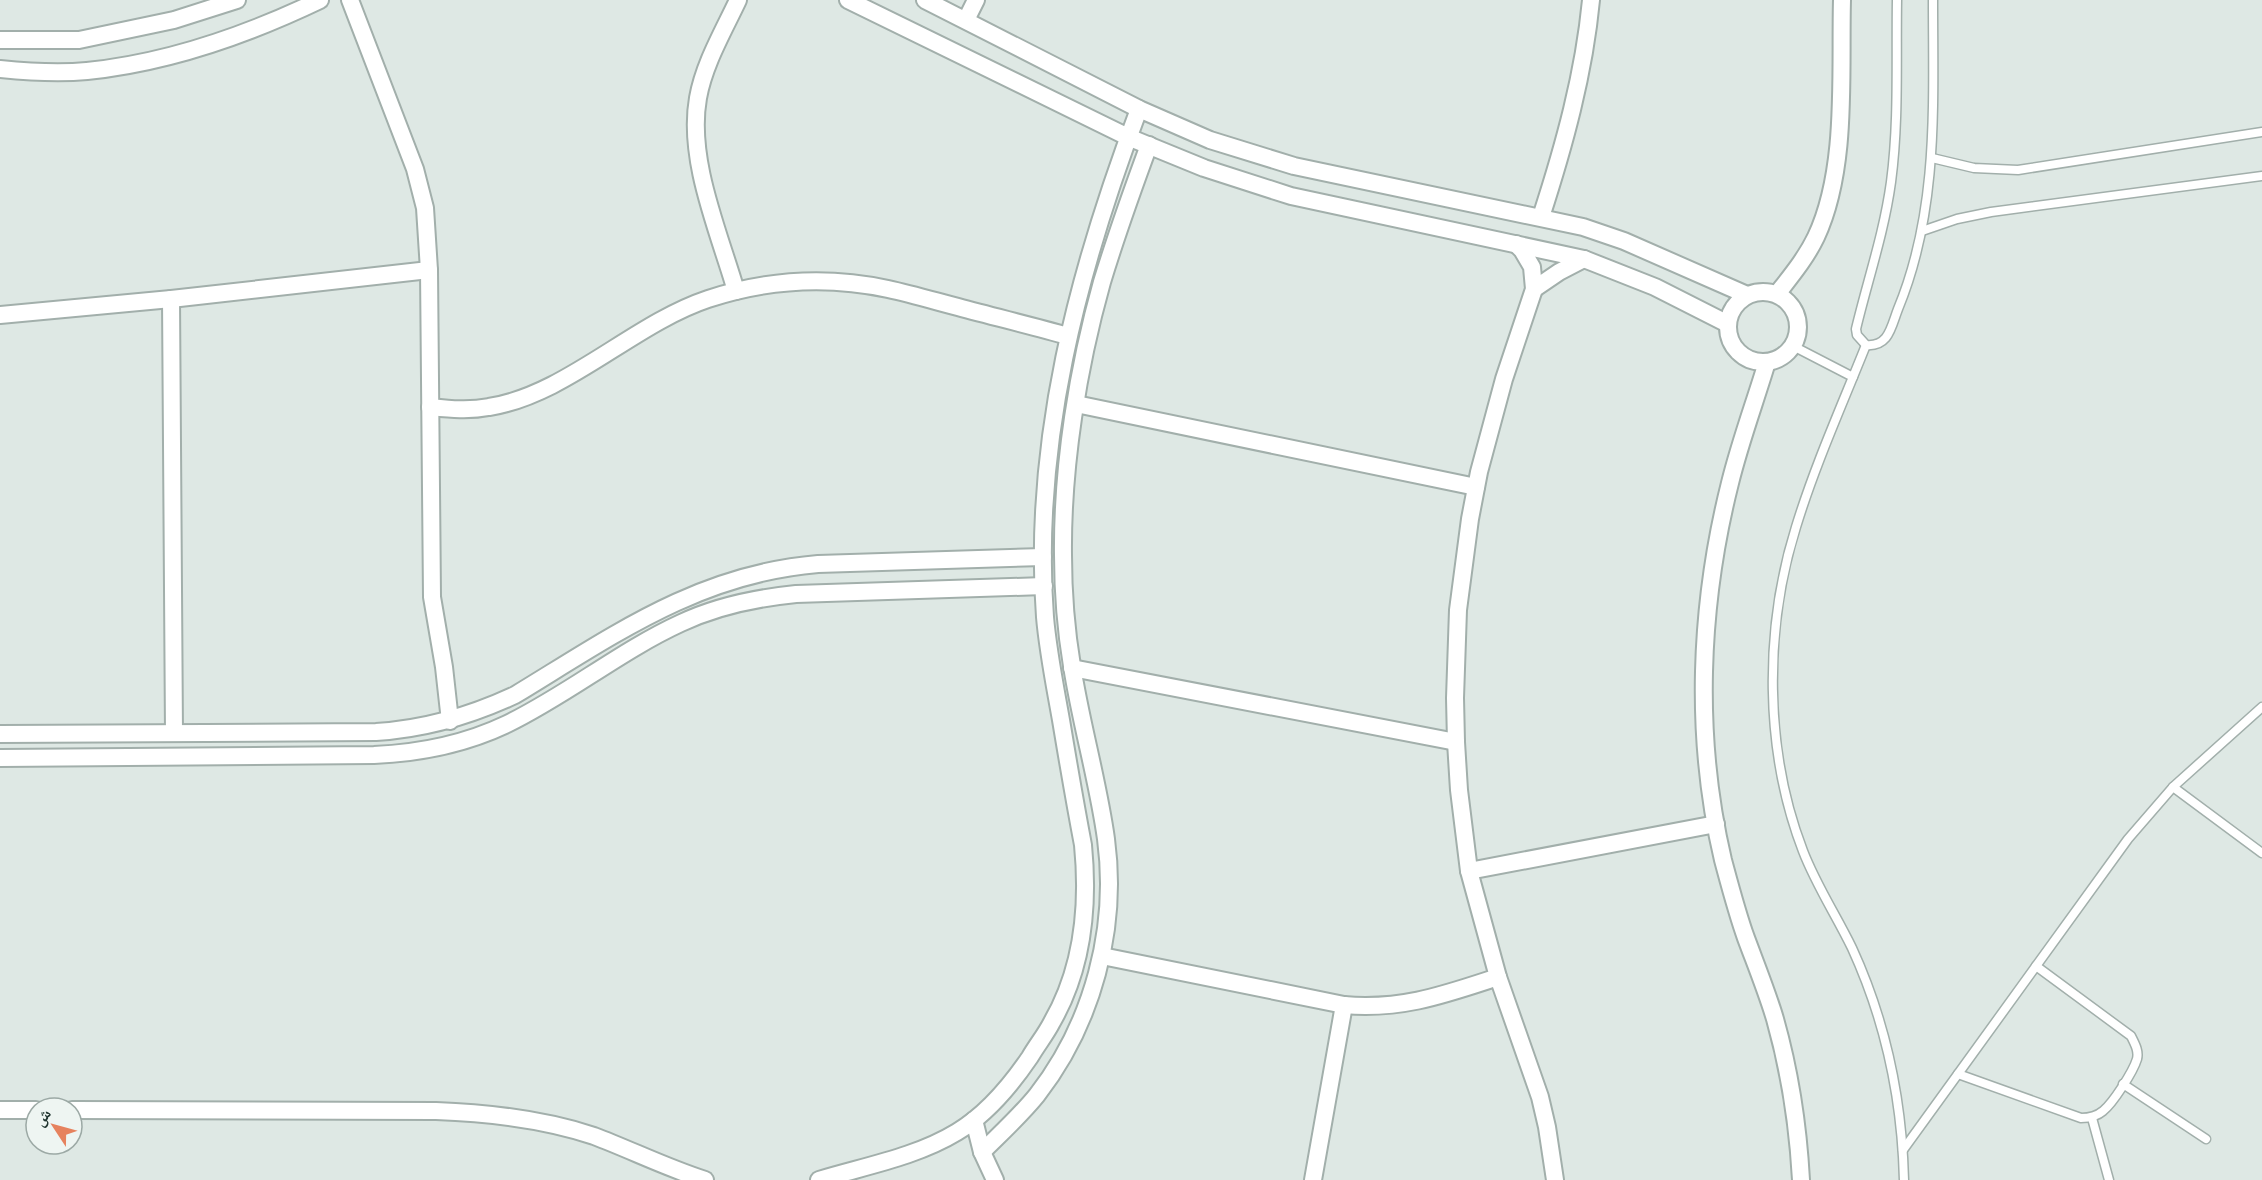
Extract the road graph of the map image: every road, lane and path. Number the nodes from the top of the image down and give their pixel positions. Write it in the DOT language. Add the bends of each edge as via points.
graph roads {
  1 [pos="237,0"];
  2 [pos="320,0"];
  3 [pos="350,0"];
  4 [pos="738,0"];
  5 [pos="848,0"];
  6 [pos="925,0"];
  7 [pos="976,0"];
  8 [pos="1591,0"];
  9 [pos="1842,0"];
  10 [pos="1897,0"];
  11 [pos="1933,0"];
  12 [pos="950,5"];
  13 [pos="966,20"];
  14 [pos="0,40"];
  15 [pos="0,46"];
  16 [pos="0,60"];
  17 [pos="0,69"];
  18 [pos="1139,109"];
  19 [pos="2262,132"];
  20 [pos="1128,137"];
  21 [pos="1149,146"];
  22 [pos="1932,158"];
  23 [pos="2262,176"];
  24 [pos="1541,217"];
  25 [pos="1922,231"];
  26 [pos="1516,243"];
  27 [pos="1584,259"];
  28 [pos="429,270"];
  29 [pos="1534,290"];
  30 [pos="736,291"];
  31 [pos="1777,294"];
  32 [pos="1747,295"];
  33 [pos="171,299"];
  34 [pos="0,315"];
  35 [pos="1728,324"];
  36 [pos="1068,336"];
  37 [pos="1866,345"];
  38 [pos="1793,346"];
  39 [pos="1767,362"];
  40 [pos="1853,376"];
  41 [pos="1076,404"];
  42 [pos="430,406"];
  43 [pos="1476,487"];
  44 [pos="1044,557"];
  45 [pos="1044,586"];
  46 [pos="1072,668"];
  47 [pos="2262,706"];
  48 [pos="450,721"];
  49 [pos="174,733"];
  50 [pos="0,734"];
  51 [pos="1456,742"];
  52 [pos="0,758"];
  53 [pos="2173,787"];
  54 [pos="1716,824"];
  55 [pos="2262,853"];
  56 [pos="1469,871"];
  57 [pos="1102,956"];
  58 [pos="2036,966"];
  59 [pos="1498,977"];
  60 [pos="1344,1005"];
  61 [pos="1958,1074"];
  62 [pos="2122,1084"];
  63 [pos="0,1110"];
  64 [pos="24,1110"];
  65 [pos="84,1110"];
  66 [pos="2092,1118"];
  67 [pos="974,1120"];
  68 [pos="2206,1139"];
  69 [pos="1903,1150"];
  70 [pos="982,1152"];
  71 [pos="705,1180"];
  72 [pos="819,1180"];
  73 [pos="995,1180"];
  74 [pos="1313,1180"];
  75 [pos="1555,1180"];
  76 [pos="1801,1180"];
  77 [pos="1904,1180"];
  78 [pos="2109,1180"];
  1 -- 14 [label="street" via="174,20 79,40"];
  2 -- 17 [label="street" via="234,36 137,62 87,71"];
  3 -- 28 [label="street" via="415,169 424,208"];
  4 -- 30 [label="street" via="704,76 695,120 698,165"];
  5 -- 20 [label="street"];
  6 -- 12 [label="street"];
  7 -- 13 [label="street"];
  8 -- 24 [label="street" via="1578,86"];
  9 -- 31 [label="street" via="1838,158 1831,197 1806,256"];
  10 -- 37 [label="lane" via="1895,148 1881,240 1856,329"];
  11 -- 22 [label="lane"];
  12 -- 13 [label="street"];
  13 -- 18 [label="street"];
  15 -- 16 [label="street"];
  18 -- 20 [label="street"];
  18 -- 24 [label="street" via="1210,140 1294,166"];
  19 -- 22 [label="lane" via="2018,170 1974,168"];
  20 -- 21 [label="street"];
  20 -- 36 [label="street"];
  21 -- 26 [label="street" via="1291,196"];
  21 -- 41 [label="street" via="1102,283"];
  22 -- 25 [label="lane"];
  23 -- 25 [label="lane" via="1991,212"];
  24 -- 32 [label="street" via="1624,241"];
  25 -- 37 [label="lane" via="1904,294 1885,340 1876,346"];
  26 -- 27 [label="street"];
  26 -- 29 [label="street" via="1532,267"];
  27 -- 29 [label="street"];
  27 -- 35 [label="street" via="1656,287"];
  28 -- 33 [label="street"];
  28 -- 42 [label="street"];
  29 -- 43 [label="street" via="1504,379"];
  30 -- 36 [label="street" via="798,282 858,284"];
  30 -- 42 [label="street" via="678,311 523,399 469,410"];
  31 -- 32 [label="street"];
  31 -- 38 [label="street" via="1786,299 1797,316"];
  32 -- 35 [label="street" via="1734,307"];
  33 -- 34 [label="street"];
  33 -- 49 [label="street"];
  35 -- 39 [label="street" via="1739,352"];
  36 -- 44 [label="street" via="1047,478"];
  37 -- 40 [label="lane"];
  38 -- 39 [label="street" via="1786,354"];
  38 -- 40 [label="lane"];
  39 -- 54 [label="street" via="1730,482 1709,598 1705,735"];
  40 -- 69 [label="lane" via="1808,492 1786,562 1775,634 1774,707 1783,780 1803,851 1851,946 1880,1023 1895,1080"];
  41 -- 43 [label="street"];
  41 -- 46 [label="street" via="1066,479 1063,552"];
  42 -- 48 [label="street" via="432,597"];
  43 -- 51 [label="street" via="1458,610"];
  44 -- 45 [label="street"];
  44 -- 48 [label="street" via="818,564 760,572 680,599 515,695"];
  45 -- 52 [label="street" via="796,594 726,606 659,634 506,725 428,750 374,755"];
  45 -- 67 [label="street" via="1051,664 1083,845 1084,916 1075,966 1053,1022 1020,1072"];
  46 -- 51 [label="street"];
  46 -- 57 [label="street" via="1106,839 1108,923"];
  47 -- 53 [label="lane"];
  48 -- 49 [label="street" via="376,732"];
  49 -- 50 [label="street"];
  51 -- 56 [label="street"];
  53 -- 55 [label="lane"];
  53 -- 58 [label="lane" via="2128,839"];
  54 -- 56 [label="street"];
  54 -- 76 [label="street" via="1734,899 1786,1058"];
  56 -- 59 [label="street"];
  57 -- 60 [label="street"];
  57 -- 70 [label="street" via="1088,1003 1056,1065 1037,1095"];
  58 -- 61 [label="lane"];
  58 -- 62 [label="lane" via="2132,1036 2137,1058"];
  59 -- 60 [label="street" via="1406,1004"];
  59 -- 75 [label="street" via="1540,1097"];
  60 -- 74 [label="street"];
  61 -- 66 [label="lane" via="2081,1118"];
  61 -- 69 [label="lane"];
  62 -- 66 [label="lane" via="2102,1113"];
  62 -- 68 [label="lane"];
  63 -- 64 [label="street"];
  65 -- 71 [label="street" via="436,1110 483,1114 535,1121 593,1136"];
  66 -- 78 [label="lane"];
  67 -- 70 [label="street"];
  67 -- 72 [label="street" via="926,1148"];
  69 -- 77 [label="lane"];
  70 -- 73 [label="street"];
}
